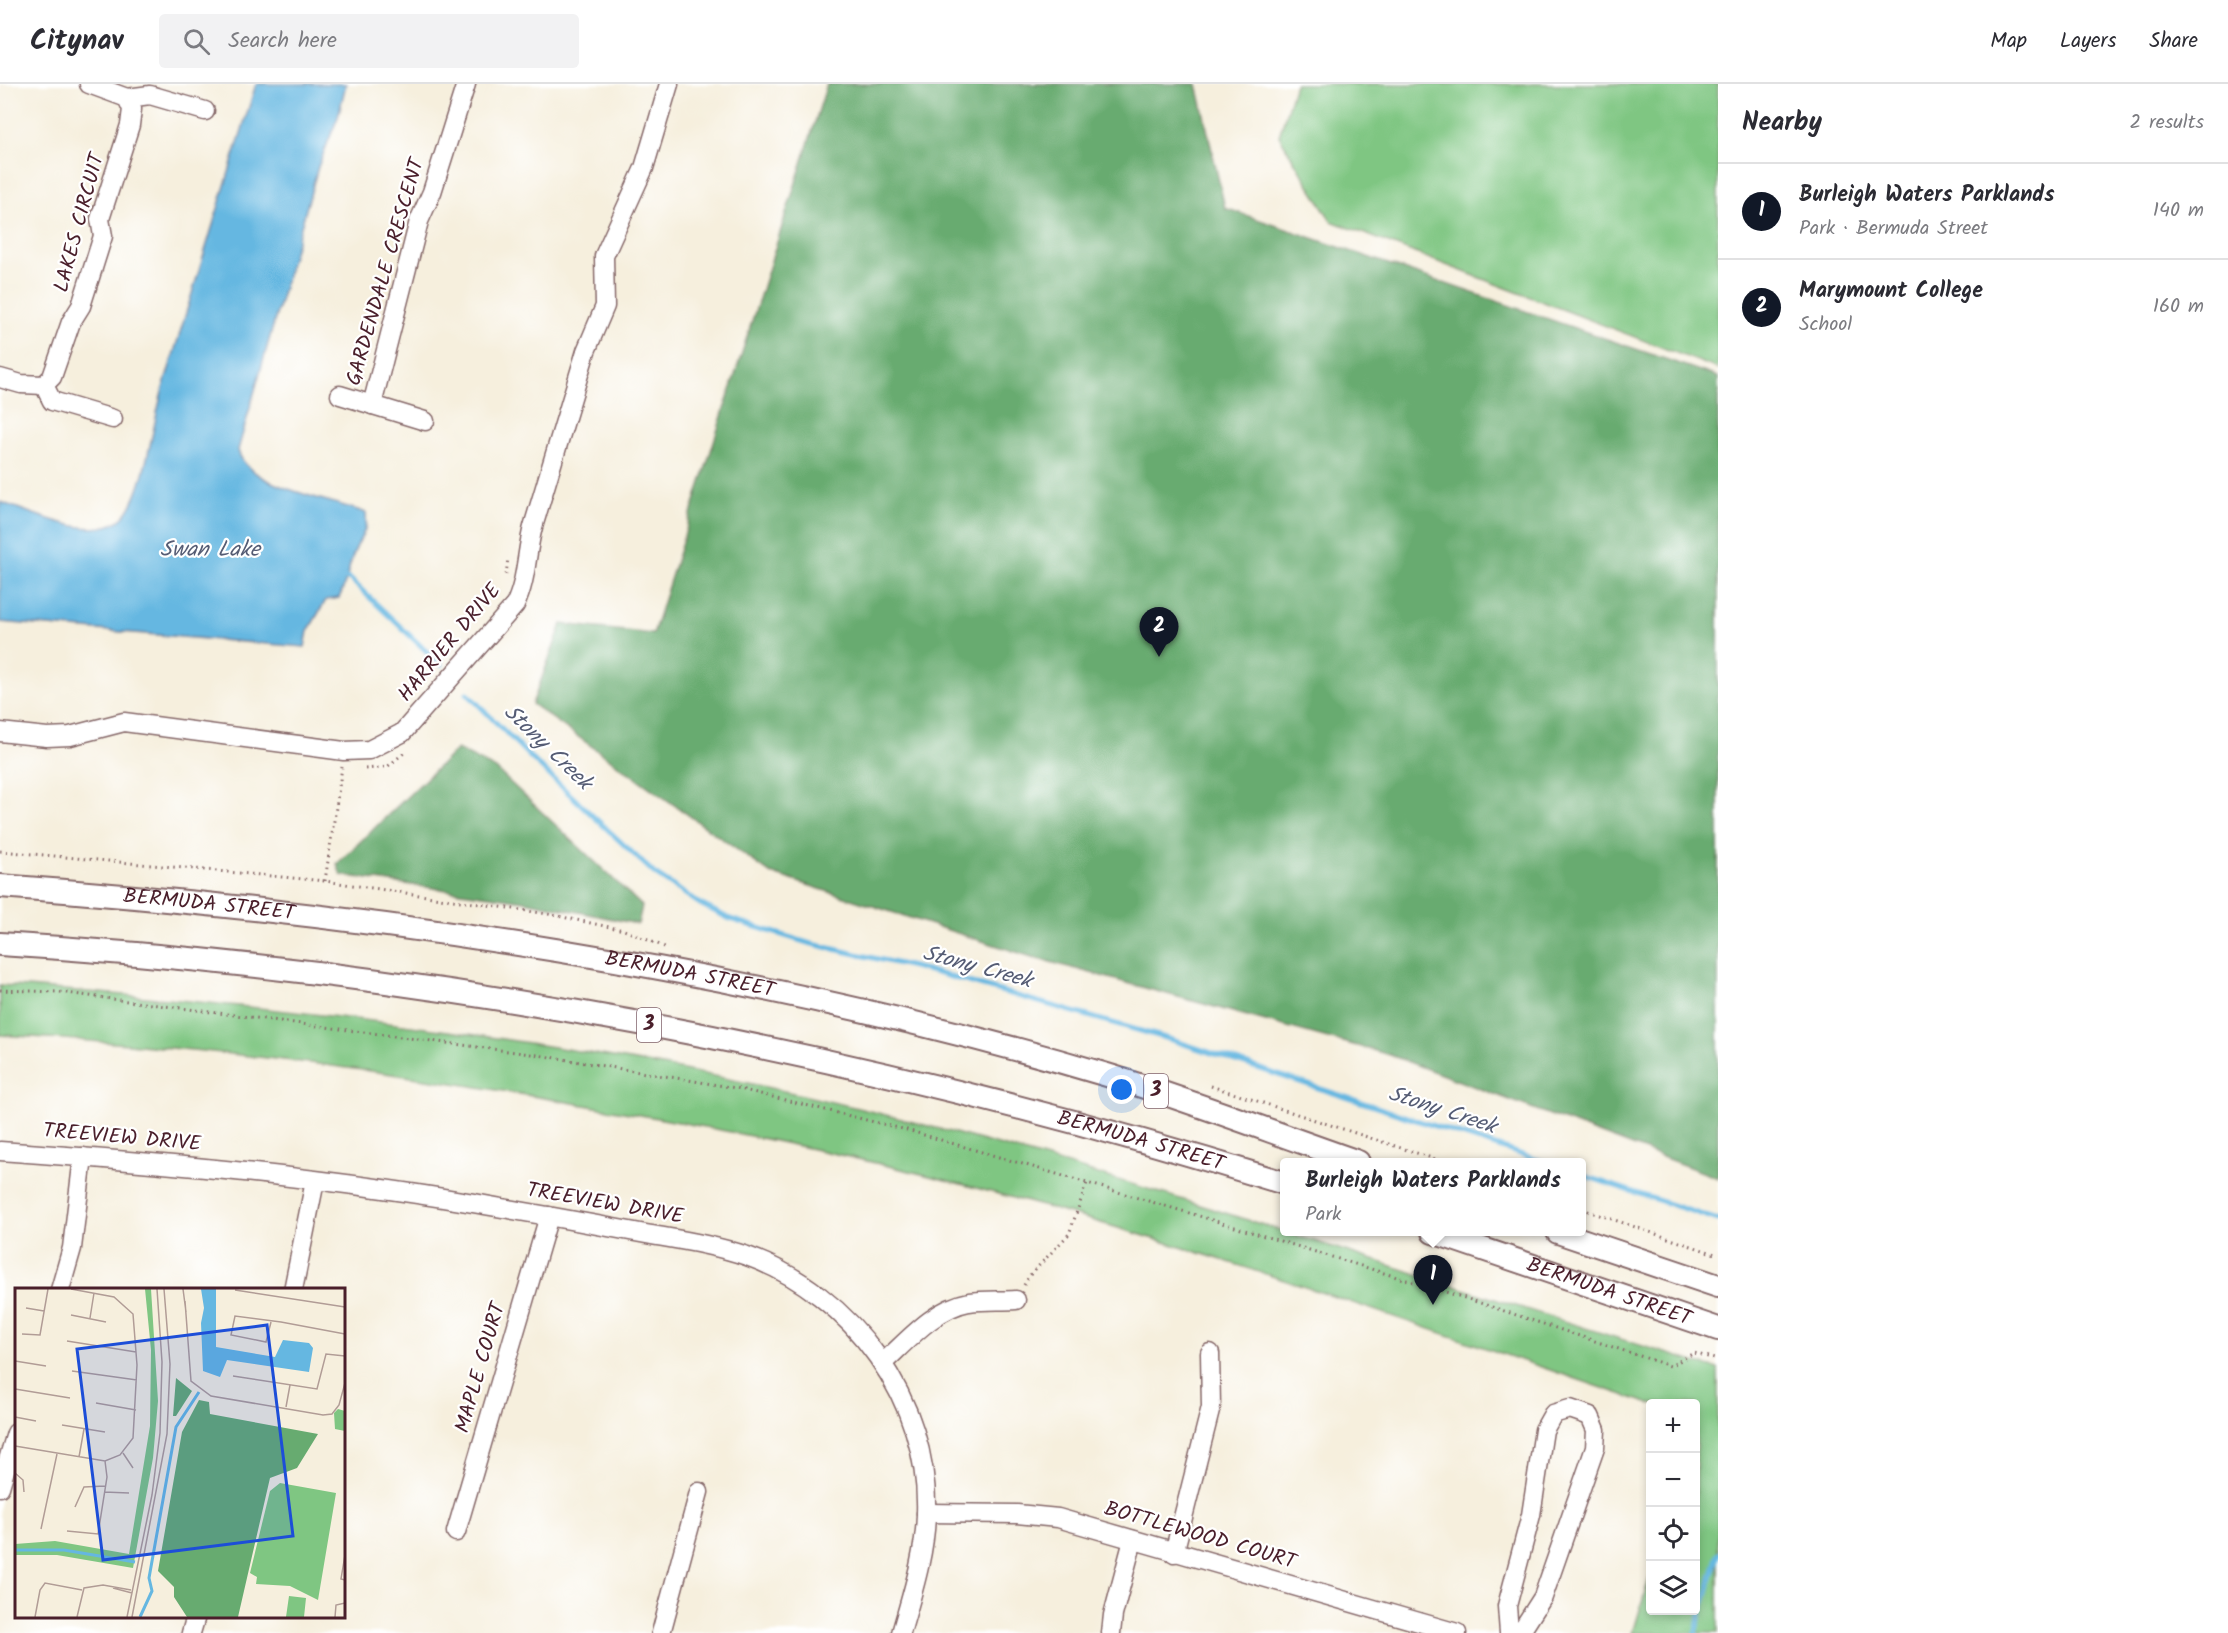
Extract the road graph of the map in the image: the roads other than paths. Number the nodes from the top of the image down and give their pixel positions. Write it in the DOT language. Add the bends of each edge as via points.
graph roads {
  1 [pos="89,84"];
  2 [pos="466,84"];
  3 [pos="669,84"];
  4 [pos="127,98"];
  5 [pos="205,111"];
  6 [pos="0,378"];
  7 [pos="44,385"];
  8 [pos="340,395"];
  9 [pos="372,405"];
  10 [pos="113,419"];
  11 [pos="425,421"];
  12 [pos="0,732"];
  13 [pos="0,885"];
  14 [pos="0,944"];
  15 [pos="0,1151"];
  16 [pos="83,1157"];
  17 [pos="1346,1158"];
  18 [pos="315,1181"];
  19 [pos="1280,1182"];
  20 [pos="549,1216"];
  21 [pos="1445,1236"];
  22 [pos="1570,1236"];
  23 [pos="1718,1286"];
  24 [pos="61,1288"];
  25 [pos="293,1288"];
  26 [pos="1016,1300"];
  27 [pos="1718,1329"];
  28 [pos="1210,1353"];
  29 [pos="883,1363"];
  30 [pos="15,1436"];
  31 [pos="0,1487"];
  32 [pos="699,1492"];
  33 [pos="926,1513"];
  34 [pos="456,1532"];
  35 [pos="1132,1540"];
  36 [pos="1174,1553"];
  37 [pos="196,1618"];
  38 [pos="191,1633"];
  39 [pos="661,1633"];
  40 [pos="900,1633"];
  41 [pos="1111,1633"];
  42 [pos="1457,1633"];
  43 [pos="1509,1633"];
  44 [pos="1520,1633"];
  1 -- 4 [label="street"];
  2 -- 9 [label="street, GARDENDALE CRESCENT" via="419,221"];
  3 -- 12 [label="street, HARRIER DRIVE" via="644,168 604,256 605,306 586,351 532,527 522,592 515,605 402,733 369,750 344,751 124,722 70,736"];
  4 -- 5 [label="street" via="150,95"];
  4 -- 7 [label="street, LAKES CIRCUIT" via="132,109 130,125 100,219 103,236 81,306 71,322 52,377"];
  6 -- 7 [label="street"];
  7 -- 10 [label="street" via="52,401"];
  8 -- 9 [label="street"];
  9 -- 11 [label="street"];
  13 -- 17 [label="main road, BERMUDA STREET / 3" via="217,903 397,925 572,952 774,991 1108,1076"];
  14 -- 19 [label="main road, BERMUDA STREET / 3" via="277,968 578,1012 910,1082 1158,1145"];
  15 -- 16 [label="street, TREEVIEW DRIVE"];
  16 -- 18 [label="street, TREEVIEW DRIVE" via="190,1165"];
  16 -- 24 [label="street" via="72,1248"];
  18 -- 20 [label="street, TREEVIEW DRIVE"];
  18 -- 25 [label="street"];
  20 -- 29 [label="street, TREEVIEW DRIVE" via="751,1257 813,1291 843,1315"];
  20 -- 34 [label="street, MAPLE COURT"];
  21 -- 27 [label="main road, BERMUDA STREET"];
  22 -- 23 [label="main road, BERMUDA STREET"];
  26 -- 29 [label="street" via="969,1302 954,1307 924,1325"];
  28 -- 36 [label="street" via="1211,1407"];
  29 -- 33 [label="street, TREEVIEW DRIVE" via="898,1389 918,1441"];
  30 -- 31 [label="street"];
  32 -- 39 [label="street"];
  33 -- 35 [label="street, BOTTLEWOOD COURT" via="1039,1515"];
  33 -- 40 [label="street, TREEVIEW DRIVE" via="919,1571"];
  35 -- 36 [label="street, BOTTLEWOOD COURT"];
  35 -- 41 [label="street"];
  36 -- 42 [label="street, BOTTLEWOOD COURT"];
  37 -- 38 [label="street"];
  43 -- 44 [label="street" via="1507,1606 1531,1515 1544,1430 1553,1414 1570,1409 1590,1416 1596,1430 1595,1448 1543,1597"];
}
